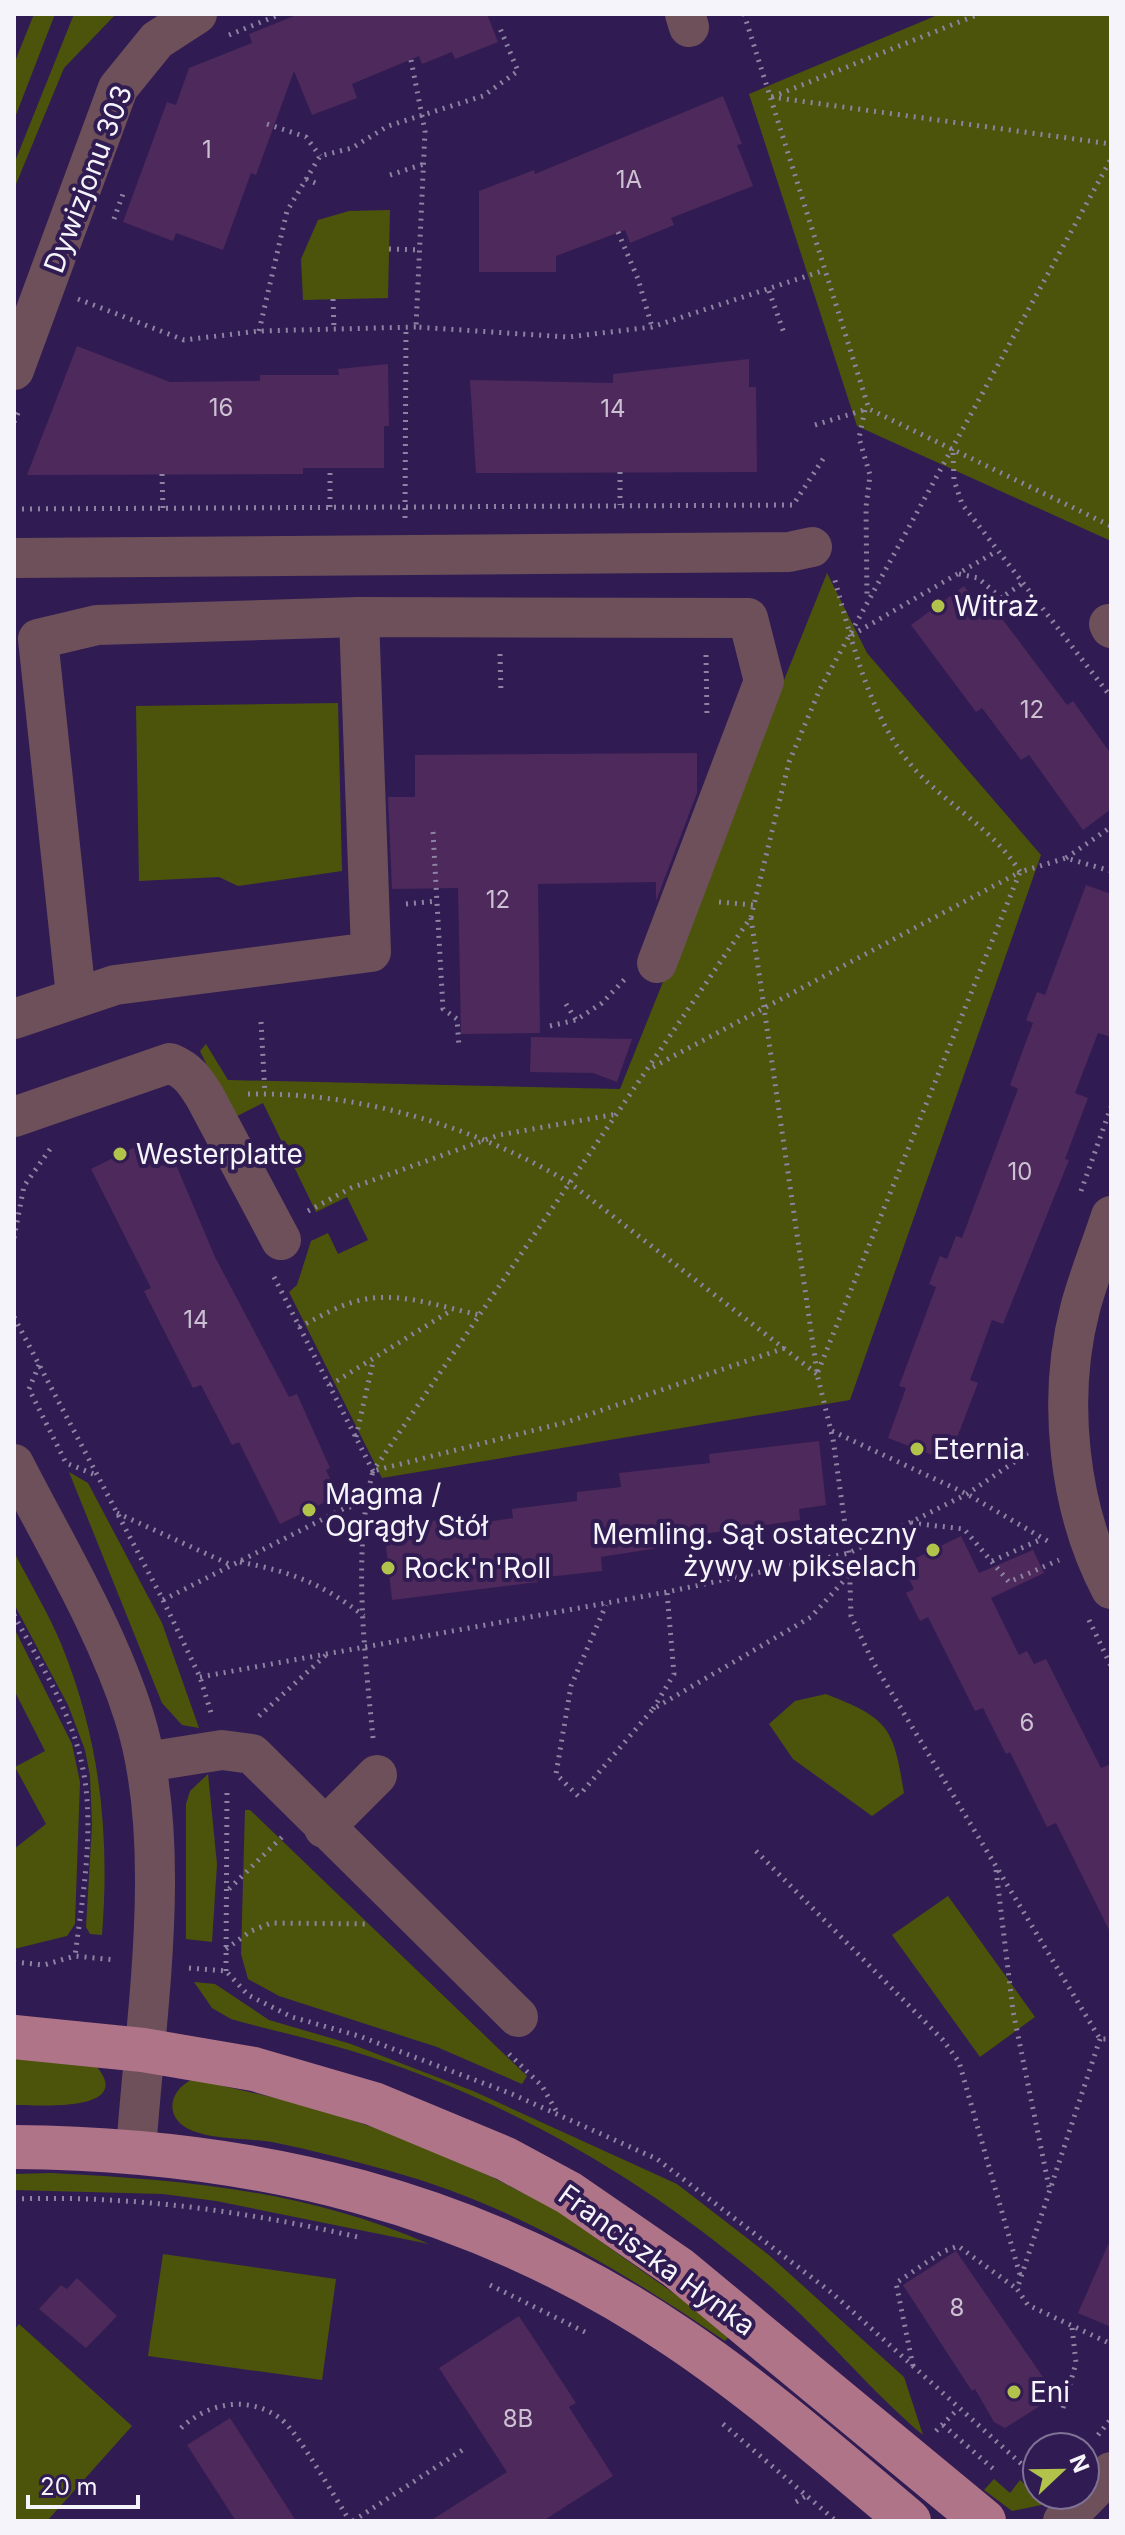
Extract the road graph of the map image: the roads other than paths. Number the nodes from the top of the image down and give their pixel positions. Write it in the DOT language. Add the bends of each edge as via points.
graph roads {
  1 [pos="206,28"];
  2 [pos="14,370"];
  3 [pos="812,547"];
  4 [pos="14,558"];
  5 [pos="359,617"];
  6 [pos="663,946"];
  7 [pos="76,996"];
  8 [pos="14,1019"];
  9 [pos="14,1117"];
  10 [pos="1111,1216"];
  11 [pos="278,1234"];
  12 [pos="14,1464"];
  13 [pos="1111,1589"];
  14 [pos="146,1762"];
  15 [pos="377,1775"];
  16 [pos="324,1828"];
  17 [pos="518,2017"];
  18 [pos="14,2037"];
  19 [pos="143,2050"];
  20 [pos="14,2147"];
  21 [pos="136,2151"];
  22 [pos="1111,2472"];
  23 [pos="909,2521"];
  24 [pos="984,2521"];
  25 [pos="1063,2521"];
  1 -- 2 [label="street, Dywizjonu 303" via="157,40 118,88"];
  3 -- 4 [label="street" via="789,552"];
  5 -- 6 [label="street" via="748,618 764,681"];
  5 -- 7 [label="street" via="371,952 115,985"];
  5 -- 7 [label="street" via="97,625 38,639"];
  7 -- 8 [label="street"];
  9 -- 11 [label="street" via="170,1063 193,1076"];
  10 -- 13 [label="street" via="1080,1310 1069,1382 1078,1497"];
  12 -- 14 [label="street" via="98,1625 134,1715"];
  14 -- 16 [label="street" via="222,1750 252,1754"];
  14 -- 19 [label="street" via="154,1881"];
  15 -- 16 [label="street"];
  16 -- 17 [label="street"];
  18 -- 19 [label="main road, Franciszka Hynka"];
  19 -- 21 [label="street"];
  19 -- 24 [label="main road, Franciszka Hynka" via="254,2069 374,2104 506,2159 569,2193 689,2277"];
  20 -- 21 [label="main road, Franciszka Hynka"];
  21 -- 23 [label="main road, Franciszka Hynka" via="287,2171 378,2194 474,2228 557,2266 678,2337"];
  22 -- 25 [label="street"];
}
